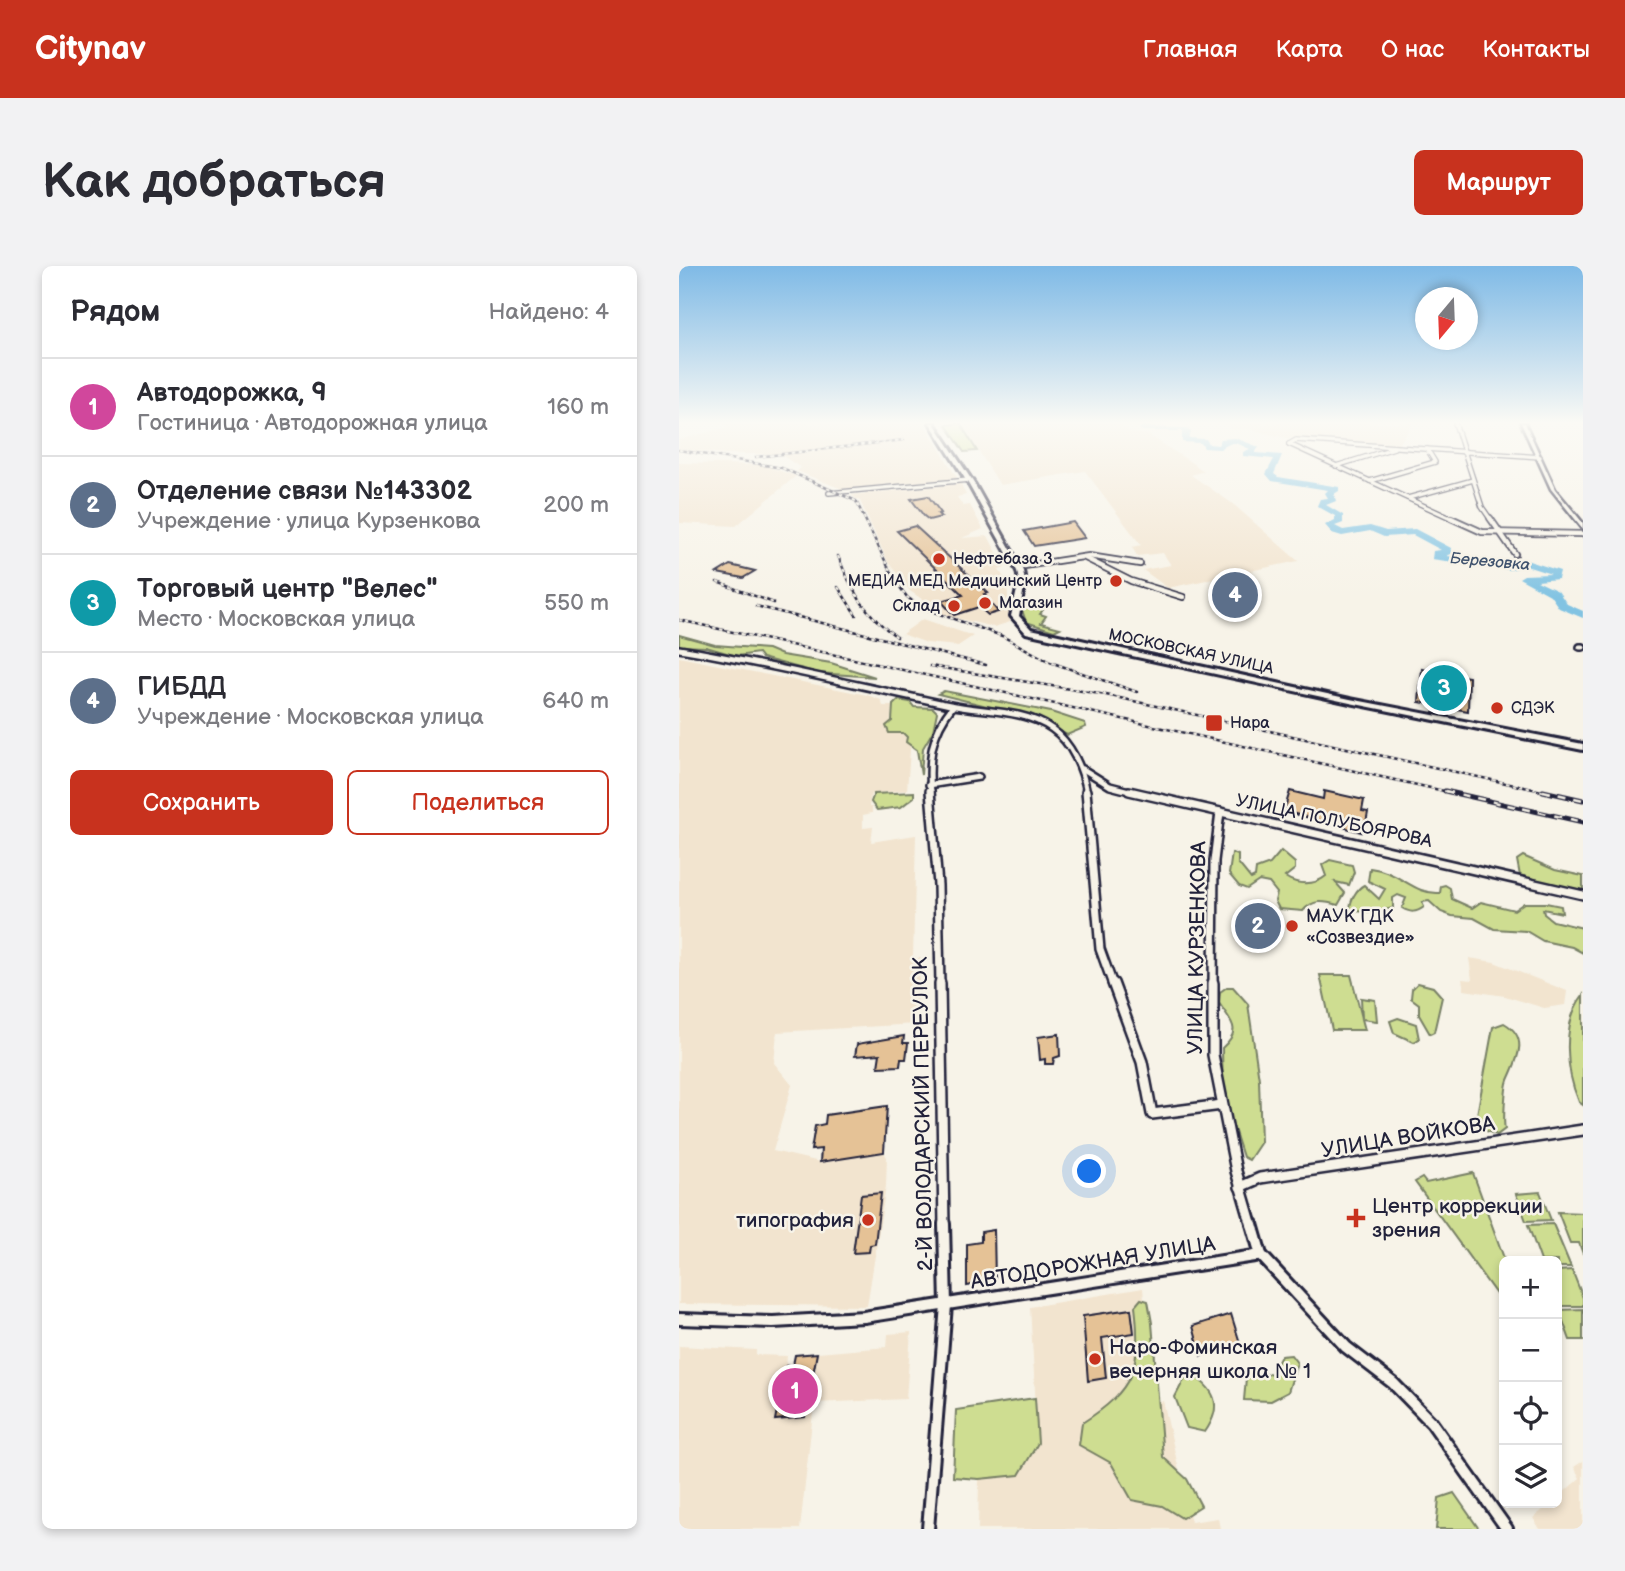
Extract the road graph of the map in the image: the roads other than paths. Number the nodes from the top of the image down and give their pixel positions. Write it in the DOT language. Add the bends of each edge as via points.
graph roads {
  1 [pos="950,482"];
  2 [pos="970,482"];
  3 [pos="1372,482"];
  4 [pos="1466,482"];
  5 [pos="1474,482"];
  6 [pos="1550,482"];
  7 [pos="829,494"];
  8 [pos="1408,498"];
  9 [pos="1583,527"];
  10 [pos="1502,533"];
  11 [pos="1583,534"];
  12 [pos="1515,554"];
  13 [pos="1083,557"];
  14 [pos="1140,564"];
  15 [pos="1018,567"];
  16 [pos="1182,597"];
  17 [pos="679,649"];
  18 [pos="953,706"];
  19 [pos="1583,747"];
  20 [pos="1083,769"];
  21 [pos="979,777"];
  22 [pos="929,785"];
  23 [pos="1220,812"];
  24 [pos="1583,895"];
  25 [pos="1222,1105"];
  26 [pos="1583,1130"];
  27 [pos="1240,1187"];
  28 [pos="1261,1255"];
  29 [pos="946,1305"];
  30 [pos="679,1319"];
  31 [pos="928,1529"];
  32 [pos="1507,1529"];
  1 -- 7 [label="street"];
  2 -- 15 [label="main road, МОСКОВСКАЯ УЛИЦА"];
  3 -- 8 [label="street"];
  4 -- 8 [label="street"];
  5 -- 10 [label="street" via="1482,507"];
  6 -- 9 [label="street"];
  8 -- 10 [label="street" via="1482,532"];
  10 -- 11 [label="street"];
  10 -- 12 [label="street"];
  13 -- 14 [label="street"];
  13 -- 15 [label="street"];
  13 -- 16 [label="street" via="1151,591"];
  15 -- 19 [label="main road, МОСКОВСКАЯ УЛИЦА" via="1022,581 1015,616 1019,625 1032,632"];
  17 -- 18 [label="street" via="754,661"];
  18 -- 20 [label="street" via="1043,724 1055,732"];
  18 -- 22 [label="street, 2-Й ВОЛОДАРСКИЙ ПЕРЕУЛОК" via="944,713 930,751"];
  20 -- 23 [label="street, УЛИЦА ПОЛУБОЯРОВА" via="1110,786"];
  20 -- 25 [label="street" via="1100,949 1142,1062 1152,1114"];
  21 -- 22 [label="street"];
  22 -- 29 [label="street, 2-Й ВОЛОДАРСКИЙ ПЕРЕУЛОК" via="938,885"];
  23 -- 24 [label="street, УЛИЦА ПОЛУБОЯРОВА"];
  23 -- 25 [label="street, УЛИЦА КУРЗЕНКОВА" via="1214,861 1213,1055"];
  25 -- 27 [label="street, УЛИЦА КУРЗЕНКОВА"];
  26 -- 27 [label="street, УЛИЦА ВОЙКОВА" via="1260,1178"];
  27 -- 28 [label="street, УЛИЦА КУРЗЕНКОВА"];
  28 -- 29 [label="street, АВТОДОРОЖНАЯ УЛИЦА"];
  28 -- 32 [label="street, УЛИЦА КУРЗЕНКОВА" via="1346,1347 1393,1383 1432,1423"];
  29 -- 30 [label="street, АВТОДОРОЖНАЯ УЛИЦА" via="864,1317 773,1322"];
  29 -- 31 [label="street, 2-Й ВОЛОДАРСКИЙ ПЕРЕУЛОК"];
}
